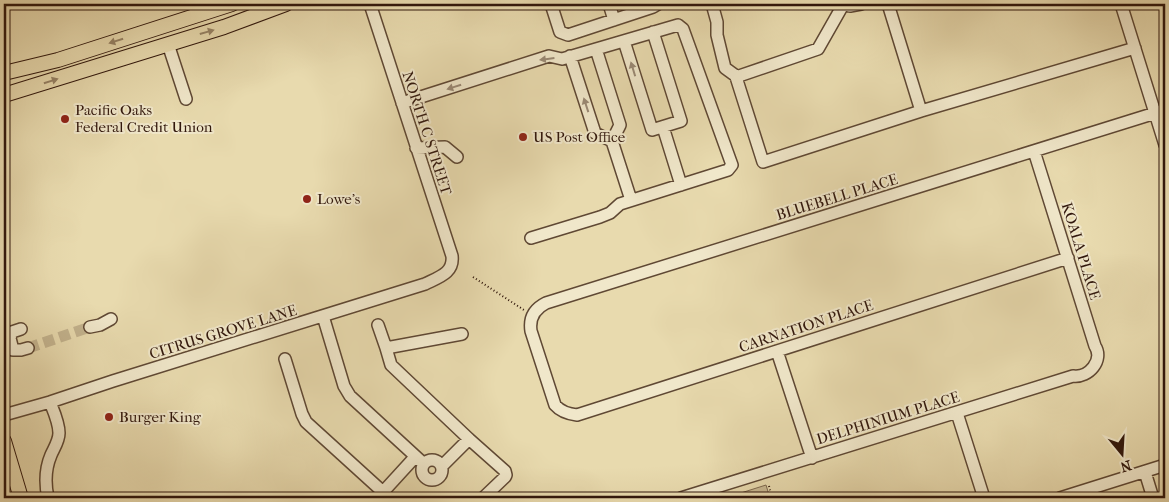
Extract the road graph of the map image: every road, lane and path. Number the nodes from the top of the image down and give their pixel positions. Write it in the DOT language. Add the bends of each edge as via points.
graph roads {
  1 [pos="232,4"];
  2 [pos="286,4"];
  3 [pos="370,4"];
  4 [pos="551,4"];
  5 [pos="609,4"];
  6 [pos="658,4"];
  7 [pos="712,4"];
  8 [pos="841,4"];
  9 [pos="861,4"];
  10 [pos="888,4"];
  11 [pos="1121,4"];
  12 [pos="614,20"];
  13 [pos="162,26"];
  14 [pos="653,32"];
  15 [pos="624,40"];
  16 [pos="168,44"];
  17 [pos="1135,48"];
  18 [pos="596,49"];
  19 [pos="570,56"];
  20 [pos="4,73"];
  21 [pos="736,76"];
  22 [pos="4,95"];
  23 [pos="186,99"];
  24 [pos="402,103"];
  25 [pos="922,111"];
  26 [pos="1160,112"];
  27 [pos="657,129"];
  28 [pos="612,141"];
  29 [pos="1165,145"];
  30 [pos="416,148"];
  31 [pos="1034,151"];
  32 [pos="457,157"];
  33 [pos="681,185"];
  34 [pos="626,202"];
  35 [pos="531,238"];
  36 [pos="1068,258"];
  37 [pos="448,271"];
  38 [pos="474,277"];
  39 [pos="323,316"];
  40 [pos="532,316"];
  41 [pos="111,319"];
  42 [pos="378,325"];
  43 [pos="90,328"];
  44 [pos="21,329"];
  45 [pos="462,334"];
  46 [pos="28,348"];
  47 [pos="386,348"];
  48 [pos="777,351"];
  49 [pos="285,360"];
  50 [pos="1097,360"];
  51 [pos="50,402"];
  52 [pos="957,413"];
  53 [pos="4,415"];
  54 [pos="469,439"];
  55 [pos="4,441"];
  56 [pos="812,458"];
  57 [pos="420,460"];
  58 [pos="1165,465"];
  59 [pos="442,466"];
  60 [pos="1145,472"];
  61 [pos="768,486"];
  62 [pos="385,495"];
  63 [pos="21,498"];
  64 [pos="48,498"];
  65 [pos="483,498"];
  66 [pos="681,498"];
  67 [pos="772,498"];
  68 [pos="984,498"];
  69 [pos="1060,498"];
  70 [pos="1153,498"];
  1 -- 13 [label="main road"];
  16 -- 2 [label="main road, one-way"];
  3 -- 24 [label="street, NORTH C STREET"];
  4 -- 12 [label="street" via="560,32 565,34"];
  5 -- 12 [label="street"];
  6 -- 12 [label="street"];
  7 -- 21 [label="street" via="725,68"];
  8 -- 9 [label="street"];
  8 -- 21 [label="street" via="818,49"];
  10 -- 25 [label="street"];
  11 -- 17 [label="street"];
  13 -- 16 [label="main road"];
  13 -- 20 [label="main road, one-way" via="58,60"];
  14 -- 15 [label="street"];
  14 -- 27 [label="street" via="681,121"];
  14 -- 33 [label="street" via="678,25 683,29 732,165 728,170"];
  15 -- 18 [label="street"];
  27 -- 15 [label="street, one-way"];
  22 -- 16 [label="main road, one-way"];
  16 -- 23 [label="street"];
  17 -- 25 [label="street"];
  17 -- 26 [label="street"];
  18 -- 19 [label="street"];
  18 -- 28 [label="street" via="620,125"];
  19 -- 24 [label="street, one-way" via="562,59 549,56"];
  28 -- 19 [label="street, one-way" via="595,133"];
  21 -- 25 [label="street" via="763,162"];
  24 -- 30 [label="street, NORTH C STREET"];
  26 -- 29 [label="street"];
  26 -- 31 [label="street, BLUEBELL PLACE"];
  27 -- 33 [label="street"];
  28 -- 34 [label="street"];
  30 -- 32 [label="street" via="445,147"];
  30 -- 37 [label="street, NORTH C STREET" via="452,256 453,263"];
  31 -- 36 [label="street, KOALA PLACE"];
  31 -- 40 [label="street, BLUEBELL PLACE" via="546,303 539,306"];
  33 -- 34 [label="street"];
  34 -- 35 [label="street" via="600,217"];
  36 -- 48 [label="street, CARNATION PLACE"];
  36 -- 50 [label="street, KOALA PLACE" via="1098,351"];
  37 -- 39 [label="street, CITRUS GROVE LANE" via="426,284"];
  38 -- 40 [label="path"];
  39 -- 51 [label="street, CITRUS GROVE LANE"];
  39 -- 57 [label="street" via="350,396"];
  40 -- 48 [label="street, CARNATION PLACE" via="531,331 555,405 566,413 577,415"];
  41 -- 43 [label="street"];
  42 -- 47 [label="street"];
  44 -- 46 [label="street" via="12,332 13,350"];
  45 -- 47 [label="street"];
  47 -- 54 [label="street" via="391,364"];
  48 -- 56 [label="street"];
  49 -- 62 [label="street" via="306,422"];
  50 -- 52 [label="street, DELPHINIUM PLACE" via="1082,376"];
  51 -- 53 [label="street, CITRUS GROVE LANE"];
  51 -- 64 [label="street" via="59,433 46,475"];
  52 -- 56 [label="street, DELPHINIUM PLACE"];
  52 -- 68 [label="street"];
  54 -- 59 [label="street"];
  54 -- 65 [label="street" via="506,474"];
  55 -- 63 [label="main road"];
  56 -- 66 [label="street, DELPHINIUM PLACE"];
  57 -- 59 [label="street" via="437,460"];
  57 -- 59 [label="street" via="422,474 430,480 442,476"];
  57 -- 62 [label="street"];
  58 -- 60 [label="street"];
  60 -- 69 [label="street"];
  60 -- 70 [label="street"];
  61 -- 67 [label="path"];
}
